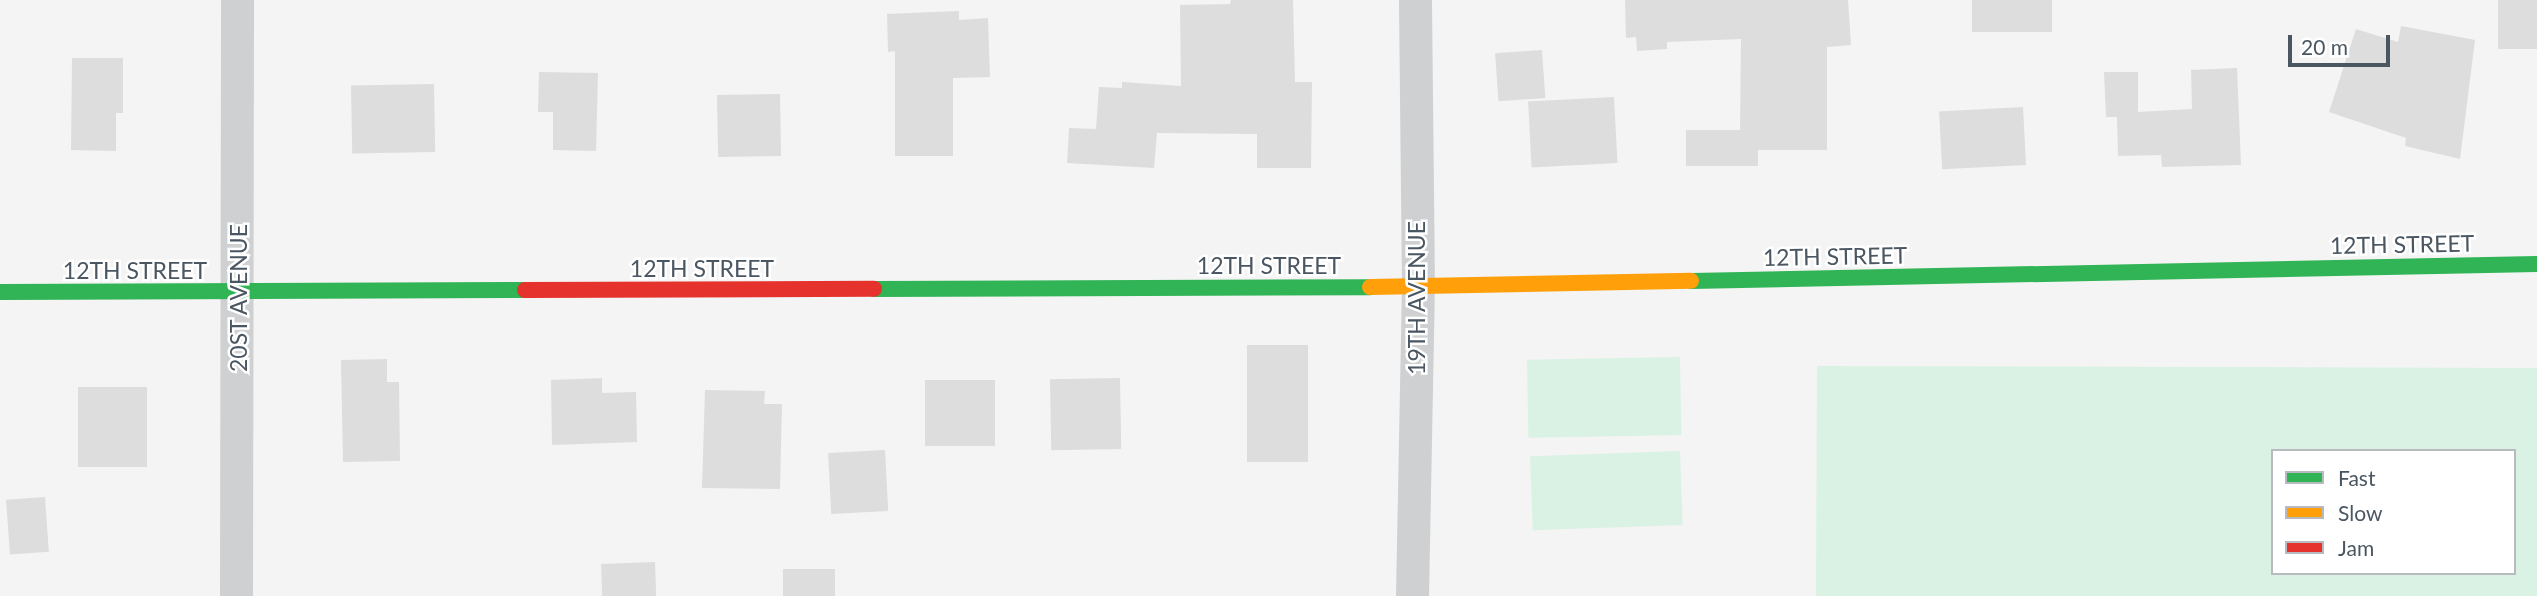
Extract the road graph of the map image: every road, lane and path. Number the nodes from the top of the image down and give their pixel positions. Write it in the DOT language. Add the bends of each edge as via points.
graph roads {
  1 [pos="237,0"];
  2 [pos="1415,0"];
  3 [pos="2537,264"];
  4 [pos="1418,288"];
  5 [pos="0,292"];
  6 [pos="239,292"];
  7 [pos="236,596"];
  8 [pos="1412,596"];
  1 -- 6 [label="street, 20ST AVENUE"];
  2 -- 4 [label="street, 19TH AVENUE"];
  3 -- 4 [label="street, 12TH STREET"];
  4 -- 6 [label="street, 12TH STREET"];
  4 -- 8 [label="street, 19TH AVENUE"];
  5 -- 6 [label="street, 12TH STREET"];
  6 -- 7 [label="street, 20ST AVENUE"];
}
